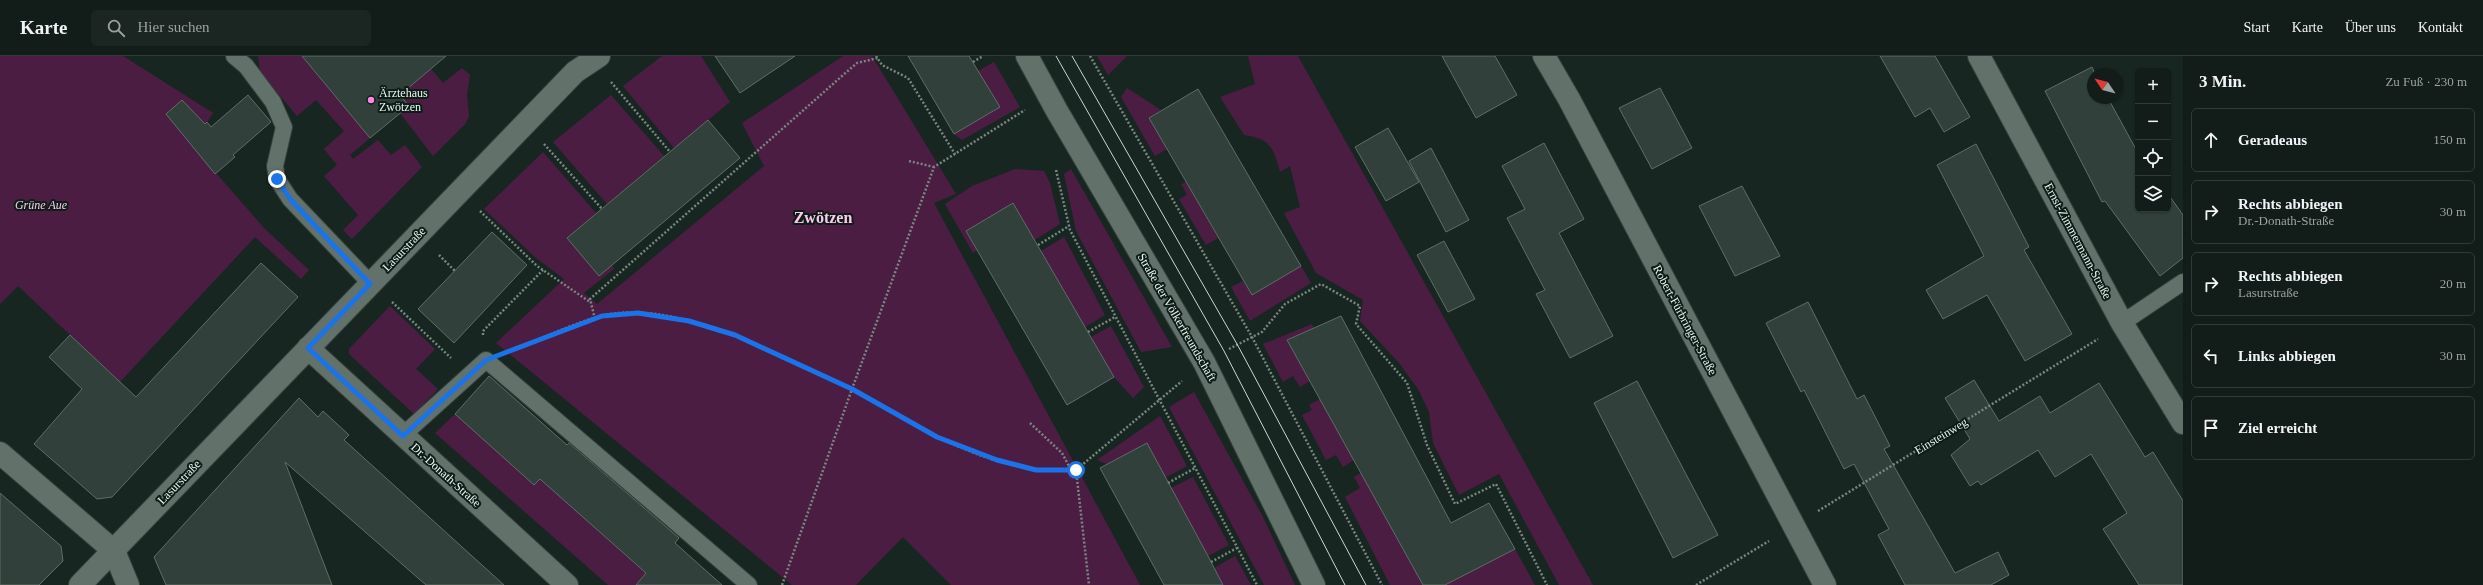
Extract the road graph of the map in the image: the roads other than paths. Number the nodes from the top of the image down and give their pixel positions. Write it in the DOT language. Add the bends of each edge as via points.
graph roads {
  1 [pos="599,56"];
  2 [pos="1027,56"];
  3 [pos="1544,56"];
  4 [pos="1979,56"];
  5 [pos="237,57"];
  6 [pos="2183,282"];
  7 [pos="370,284"];
  8 [pos="2122,323"];
  9 [pos="308,348"];
  10 [pos="2183,423"];
  11 [pos="403,436"];
  12 [pos="0,453"];
  13 [pos="114,551"];
  14 [pos="80,585"];
  15 [pos="128,585"];
  16 [pos="567,585"];
  17 [pos="749,585"];
  18 [pos="1314,585"];
  19 [pos="1825,585"];
  1 -- 7 [label="street, Lasurstraße" via="575,72"];
  2 -- 18 [label="street, Straße der Völkerfreundschaft" via="1057,112 1204,362"];
  3 -- 19 [label="street, Robert-Fürbringer-Straße"];
  4 -- 8 [label="street, Ernst-Zimmermann-Straße"];
  5 -- 7 [label="lane" via="273,102 284,126 275,166 277,179 290,199"];
  6 -- 8 [label="lane"];
  7 -- 9 [label="street, Lasurstraße"];
  8 -- 10 [label="street, Ernst-Zimmermann-Straße"];
  9 -- 11 [label="street, Dr.-Donath-Straße"];
  9 -- 13 [label="street, Lasurstraße"];
  11 -- 16 [label="street, Dr.-Donath-Straße"];
  11 -- 17 [label="lane" via="486,360"];
  12 -- 13 [label="street"];
  13 -- 14 [label="street, Lasurstraße"];
  13 -- 15 [label="street"];
}
